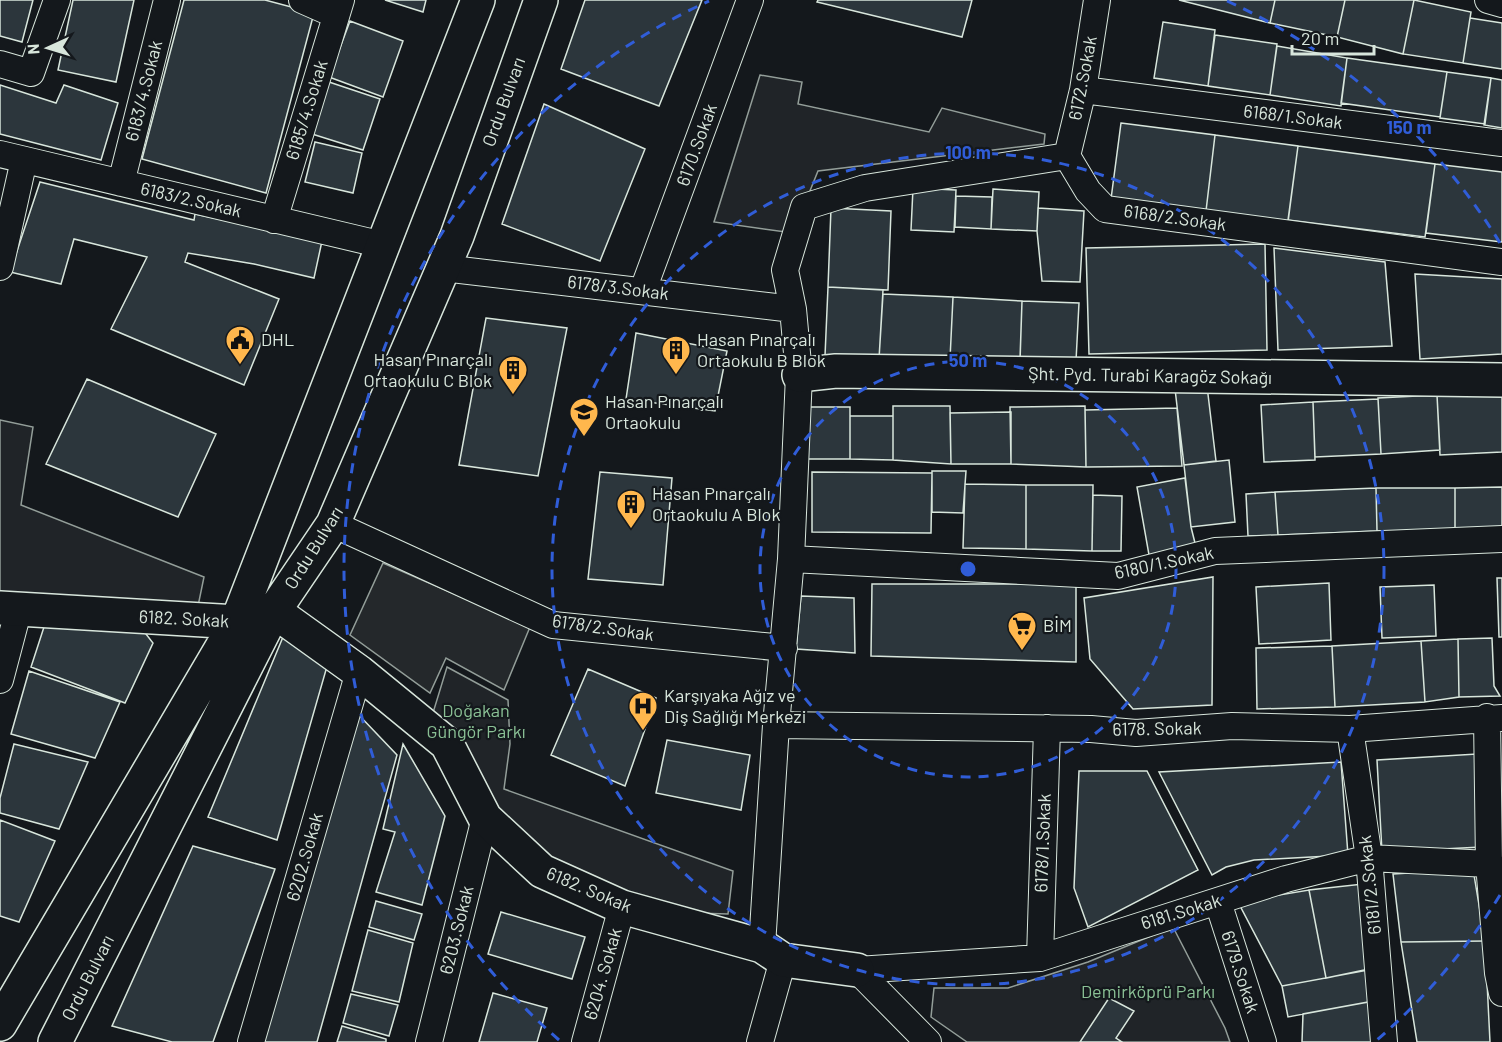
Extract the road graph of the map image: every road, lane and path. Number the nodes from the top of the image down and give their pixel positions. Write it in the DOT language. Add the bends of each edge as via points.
graph roads {
  1 [pos="57,0"];
  2 [pos="167,0"];
  3 [pos="302,0"];
  4 [pos="478,0"];
  5 [pos="541,0"];
  6 [pos="750,0"];
  7 [pos="1097,0"];
  8 [pos="1488,0"];
  9 [pos="1502,4"];
  10 [pos="338,8"];
  11 [pos="0,64"];
  12 [pos="1083,90"];
  13 [pos="1502,143"];
  14 [pos="1067,156"];
  15 [pos="12,157"];
  16 [pos="121,183"];
  17 [pos="274,220"];
  18 [pos="383,245"];
  19 [pos="1502,262"];
  20 [pos="0,267"];
  21 [pos="443,268"];
  22 [pos="643,290"];
  23 [pos="793,309"];
  24 [pos="799,375"];
  25 [pos="1502,380"];
  26 [pos="333,524"];
  27 [pos="1502,539"];
  28 [pos="791,559"];
  29 [pos="9,608"];
  30 [pos="274,611"];
  31 [pos="237,622"];
  32 [pos="784,648"];
  33 [pos="359,672"];
  34 [pos="0,680"];
  35 [pos="1495,717"];
  36 [pos="776,725"];
  37 [pos="1047,728"];
  38 [pos="1350,729"];
  39 [pos="484,818"];
  40 [pos="1369,858"];
  41 [pos="1495,868"];
  42 [pos="1218,902"];
  43 [pos="622,907"];
  44 [pos="773,953"];
  45 [pos="1040,958"];
  46 [pos="857,970"];
  47 [pos="1502,993"];
  48 [pos="0,1024"];
  49 [pos="55,1042"];
  50 [pos="251,1042"];
  51 [pos="429,1042"];
  52 [pos="585,1042"];
  53 [pos="760,1042"];
  54 [pos="928,1042"];
  55 [pos="1263,1042"];
  56 [pos="1384,1042"];
  1 -- 11 [label="street" via="31,74"];
  2 -- 16 [label="street, 6183/4.Sokak"];
  3 -- 10 [label="street"];
  4 -- 18 [label="main road, Ordu Bulvarı"];
  5 -- 21 [label="main road, Ordu Bulvarı"];
  6 -- 22 [label="street, 6170.Sokak"];
  7 -- 12 [label="street, 6172.Sokak"];
  8 -- 9 [label="street"];
  10 -- 17 [label="street, 6185/4.Sokak"];
  12 -- 13 [label="street, 6168/1.Sokak"];
  12 -- 14 [label="street, 6172.Sokak"];
  14 -- 19 [label="street, 6168/2.Sokak" via="1088,191 1105,209"];
  14 -- 23 [label="street" via="865,188 804,207 785,270"];
  15 -- 16 [label="street, 6183/2.Sokak"];
  15 -- 20 [label="street"];
  16 -- 17 [label="street, 6183/2.Sokak"];
  17 -- 18 [label="street, 6183/2.Sokak"];
  18 -- 31 [label="main road, Ordu Bulvarı"];
  21 -- 22 [label="street, 6178/3.Sokak"];
  21 -- 26 [label="main road, Ordu Bulvarı"];
  22 -- 23 [label="street, 6178/3.Sokak"];
  23 -- 24 [label="street"];
  24 -- 25 [label="main road, Şht. Pyd. Turabi Karagöz Sokağı" via="836,371"];
  24 -- 28 [label="street"];
  26 -- 30 [label="main road, Ordu Bulvarı"];
  26 -- 32 [label="street, 6178/2.Sokak" via="554,625"];
  27 -- 28 [label="street, 6180/1.Sokak" via="1215,551 1118,576"];
  28 -- 32 [label="street"];
  29 -- 31 [label="main road, 6182. Sokak"];
  29 -- 34 [label="street"];
  30 -- 31 [label="main road, 6182. Sokak"];
  30 -- 33 [label="main road, 6182. Sokak"];
  30 -- 49 [label="main road, Ordu Bulvarı"];
  31 -- 48 [label="main road, Ordu Bulvarı"];
  32 -- 36 [label="street"];
  33 -- 39 [label="main road, 6182. Sokak" via="447,744"];
  33 -- 50 [label="street, 6202.Sokak"];
  35 -- 38 [label="street, 6178. Sokak"];
  35 -- 41 [label="street"];
  36 -- 37 [label="street, 6178. Sokak"];
  36 -- 44 [label="street"];
  37 -- 38 [label="street, 6178. Sokak" via="1136,733 1232,726"];
  37 -- 45 [label="street, 6178/1.Sokak"];
  38 -- 40 [label="street, 6181/2.Sokak"];
  39 -- 43 [label="main road, 6182. Sokak" via="542,871"];
  39 -- 51 [label="street, 6203.Sokak"];
  40 -- 41 [label="street, 6181.Sokak"];
  40 -- 42 [label="street, 6181.Sokak" via="1286,879"];
  40 -- 56 [label="street, 6181/2.Sokak"];
  41 -- 47 [label="street"];
  42 -- 45 [label="street, 6181.Sokak"];
  42 -- 55 [label="street, 6179.Sokak"];
  43 -- 44 [label="main road, 6182. Sokak"];
  43 -- 52 [label="street, 6204. Sokak"];
  44 -- 46 [label="main road, 6182. Sokak"];
  44 -- 53 [label="street"];
  45 -- 46 [label="street, 6181.Sokak"];
  46 -- 54 [label="street"];
}
